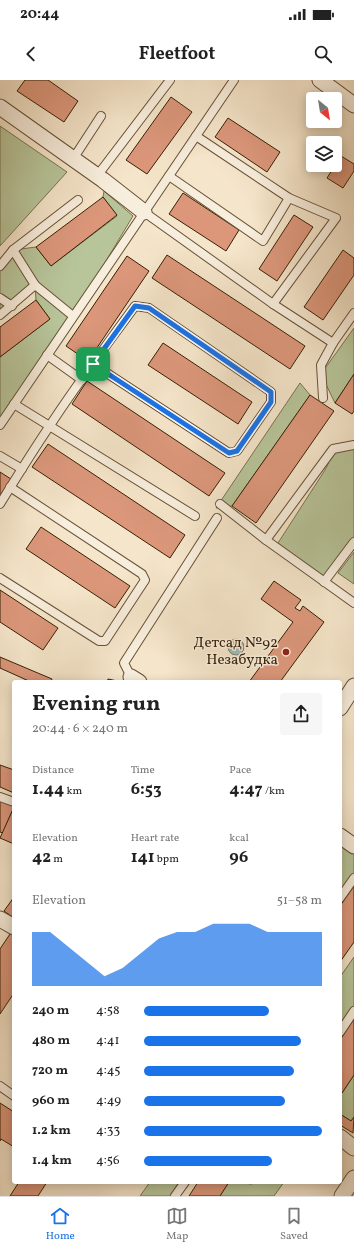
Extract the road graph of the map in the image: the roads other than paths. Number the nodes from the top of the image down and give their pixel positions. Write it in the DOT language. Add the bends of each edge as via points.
graph roads {
  1 [pos="170,80"];
  2 [pos="234,80"];
  3 [pos="320,80"];
  4 [pos="354,105"];
  5 [pos="0,107"];
  6 [pos="102,116"];
  7 [pos="196,136"];
  8 [pos="73,159"];
  9 [pos="97,176"];
  10 [pos="169,176"];
  11 [pos="289,198"];
  12 [pos="78,200"];
  13 [pos="144,212"];
  14 [pos="13,250"];
  15 [pos="0,266"];
  16 [pos="35,286"];
  17 [pos="0,298"];
  18 [pos="273,304"];
  19 [pos="12,306"];
  20 [pos="354,313"];
  21 [pos="0,315"];
  22 [pos="72,316"];
  23 [pos="333,343"];
  24 [pos="47,355"];
  25 [pos="93,364"];
  26 [pos="82,380"];
  27 [pos="323,398"];
  28 [pos="14,404"];
  29 [pos="1,420"];
  30 [pos="49,426"];
  31 [pos="354,445"];
  32 [pos="0,456"];
  33 [pos="22,469"];
  34 [pos="10,488"];
  35 [pos="0,504"];
  36 [pos="220,504"];
  37 [pos="195,516"];
  38 [pos="217,518"];
  39 [pos="266,540"];
  40 [pos="354,542"];
  41 [pos="0,578"];
  42 [pos="324,582"];
  43 [pos="354,602"];
  44 [pos="135,679"];
  45 [pos="354,686"];
  46 [pos="342,705"];
  47 [pos="0,797"];
  48 [pos="12,801"];
  49 [pos="342,837"];
  50 [pos="354,846"];
  51 [pos="354,878"];
  52 [pos="342,895"];
  53 [pos="0,919"];
  54 [pos="12,926"];
  55 [pos="354,1011"];
  56 [pos="342,1029"];
  57 [pos="0,1086"];
  58 [pos="12,1095"];
  59 [pos="342,1139"];
  60 [pos="354,1148"];
  61 [pos="354,1178"];
  62 [pos="184,1184"];
  63 [pos="175,1196"];
  64 [pos="342,1196"];
  1 -- 9 [label="lane"];
  2 -- 7 [label="lane"];
  3 -- 4 [label="street"];
  5 -- 8 [label="street"];
  6 -- 8 [label="lane"];
  7 -- 10 [label="lane"];
  7 -- 11 [label="lane"];
  8 -- 9 [label="street"];
  9 -- 13 [label="street"];
  10 -- 11 [label="lane" via="262,241"];
  10 -- 13 [label="lane"];
  11 -- 18 [label="lane" via="336,218"];
  12 -- 14 [label="lane"];
  13 -- 18 [label="lane"];
  13 -- 22 [label="lane"];
  14 -- 15 [label="lane"];
  14 -- 16 [label="lane"];
  16 -- 19 [label="lane"];
  16 -- 22 [label="lane"];
  17 -- 19 [label="lane"];
  18 -- 23 [label="lane"];
  19 -- 21 [label="lane"];
  20 -- 23 [label="lane"];
  22 -- 24 [label="lane"];
  23 -- 27 [label="lane" via="321,365"];
  24 -- 26 [label="lane"];
  24 -- 28 [label="lane"];
  25 -- 25 [label="lane" via="229,453 237,451 271,402 271,392 149,308 135,306"];
  25 -- 26 [label="lane"];
  26 -- 30 [label="lane"];
  28 -- 29 [label="lane"];
  28 -- 30 [label="lane"];
  30 -- 33 [label="lane"];
  30 -- 37 [label="lane"];
  31 -- 39 [label="lane" via="333,449"];
  32 -- 33 [label="lane"];
  33 -- 34 [label="lane"];
  34 -- 35 [label="lane"];
  34 -- 41 [label="lane" via="142,574 145,580 105,641 99,641"];
  36 -- 39 [label="lane"];
  38 -- 44 [label="lane" via="124,663"];
  39 -- 42 [label="lane"];
  40 -- 42 [label="lane"];
  42 -- 43 [label="lane"];
  45 -- 46 [label="street"];
  47 -- 48 [label="lane"];
  49 -- 50 [label="street"];
  51 -- 52 [label="lane"];
  53 -- 54 [label="street"];
  55 -- 56 [label="lane"];
  57 -- 58 [label="lane"];
  59 -- 60 [label="street"];
  61 -- 64 [label="street"];
  62 -- 63 [label="lane"];
}
